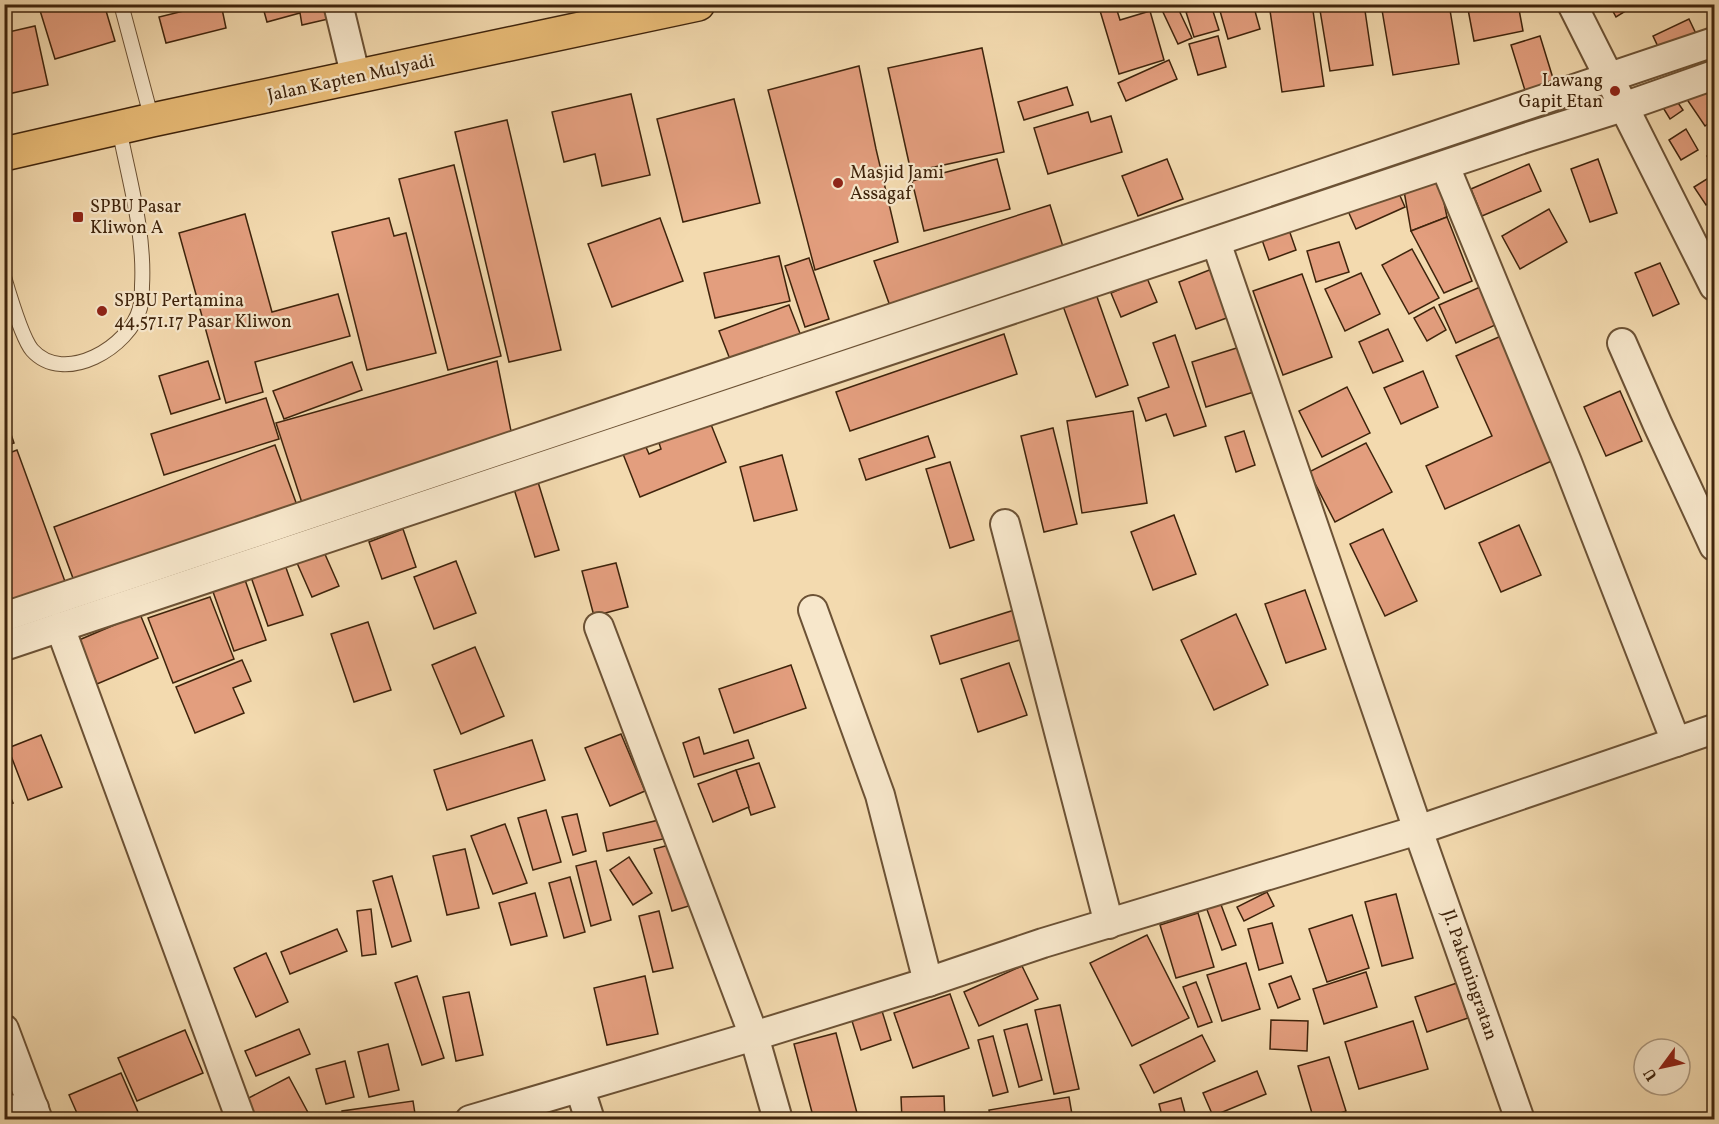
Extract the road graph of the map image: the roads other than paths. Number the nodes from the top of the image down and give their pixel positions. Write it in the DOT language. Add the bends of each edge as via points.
graph roads {
  1 [pos="121,4"];
  2 [pos="338,4"];
  3 [pos="698,4"];
  4 [pos="1572,4"];
  5 [pos="1714,42"];
  6 [pos="1714,75"];
  7 [pos="1608,76"];
  8 [pos="356,78"];
  9 [pos="1623,107"];
  10 [pos="152,120"];
  11 [pos="119,128"];
  12 [pos="4,154"];
  13 [pos="1445,165"];
  14 [pos="1216,242"];
  15 [pos="4,277"];
  16 [pos="1714,286"];
  17 [pos="1622,343"];
  18 [pos="1005,524"];
  19 [pos="1714,546"];
  20 [pos="813,610"];
  21 [pos="4,617"];
  22 [pos="60,627"];
  23 [pos="599,627"];
  24 [pos="4,646"];
  25 [pos="1714,729"];
  26 [pos="1676,742"];
  27 [pos="1418,830"];
  28 [pos="1109,924"];
  29 [pos="928,982"];
  30 [pos="4,1029"];
  31 [pos="754,1036"];
  32 [pos="580,1089"];
  33 [pos="4,1110"];
  34 [pos="36,1114"];
  35 [pos="241,1119"];
  36 [pos="470,1119"];
  37 [pos="590,1119"];
  38 [pos="778,1119"];
  39 [pos="1520,1119"];
  1 -- 10 [label="lane"];
  2 -- 8 [label="street"];
  3 -- 8 [label="main road, Jalan Kapten Mulyadi"];
  4 -- 7 [label="street"];
  5 -- 7 [label="street"];
  6 -- 9 [label="street"];
  7 -- 9 [label="street"];
  7 -- 21 [label="street"];
  8 -- 10 [label="main road, Jalan Kapten Mulyadi"];
  9 -- 13 [label="street"];
  9 -- 16 [label="street"];
  10 -- 11 [label="main road, Jalan Kapten Mulyadi"];
  11 -- 12 [label="main road, Jalan Kapten Mulyadi"];
  11 -- 15 [label="lane" via="143,263 141,308 125,336 83,363 45,361 31,348"];
  13 -- 14 [label="street"];
  13 -- 26 [label="street"];
  14 -- 22 [label="street"];
  14 -- 27 [label="street, Jl. Pakuningratan"];
  17 -- 19 [label="street"];
  18 -- 28 [label="street"];
  20 -- 29 [label="street" via="879,795"];
  22 -- 24 [label="street"];
  22 -- 35 [label="street"];
  23 -- 31 [label="street"];
  25 -- 26 [label="street"];
  26 -- 27 [label="street"];
  27 -- 28 [label="street"];
  27 -- 39 [label="street, Jl. Pakuningratan"];
  28 -- 29 [label="street"];
  29 -- 31 [label="street"];
  30 -- 34 [label="street"];
  31 -- 32 [label="street"];
  31 -- 38 [label="street"];
  32 -- 36 [label="street"];
  32 -- 37 [label="street"];
  33 -- 34 [label="street"];
}
